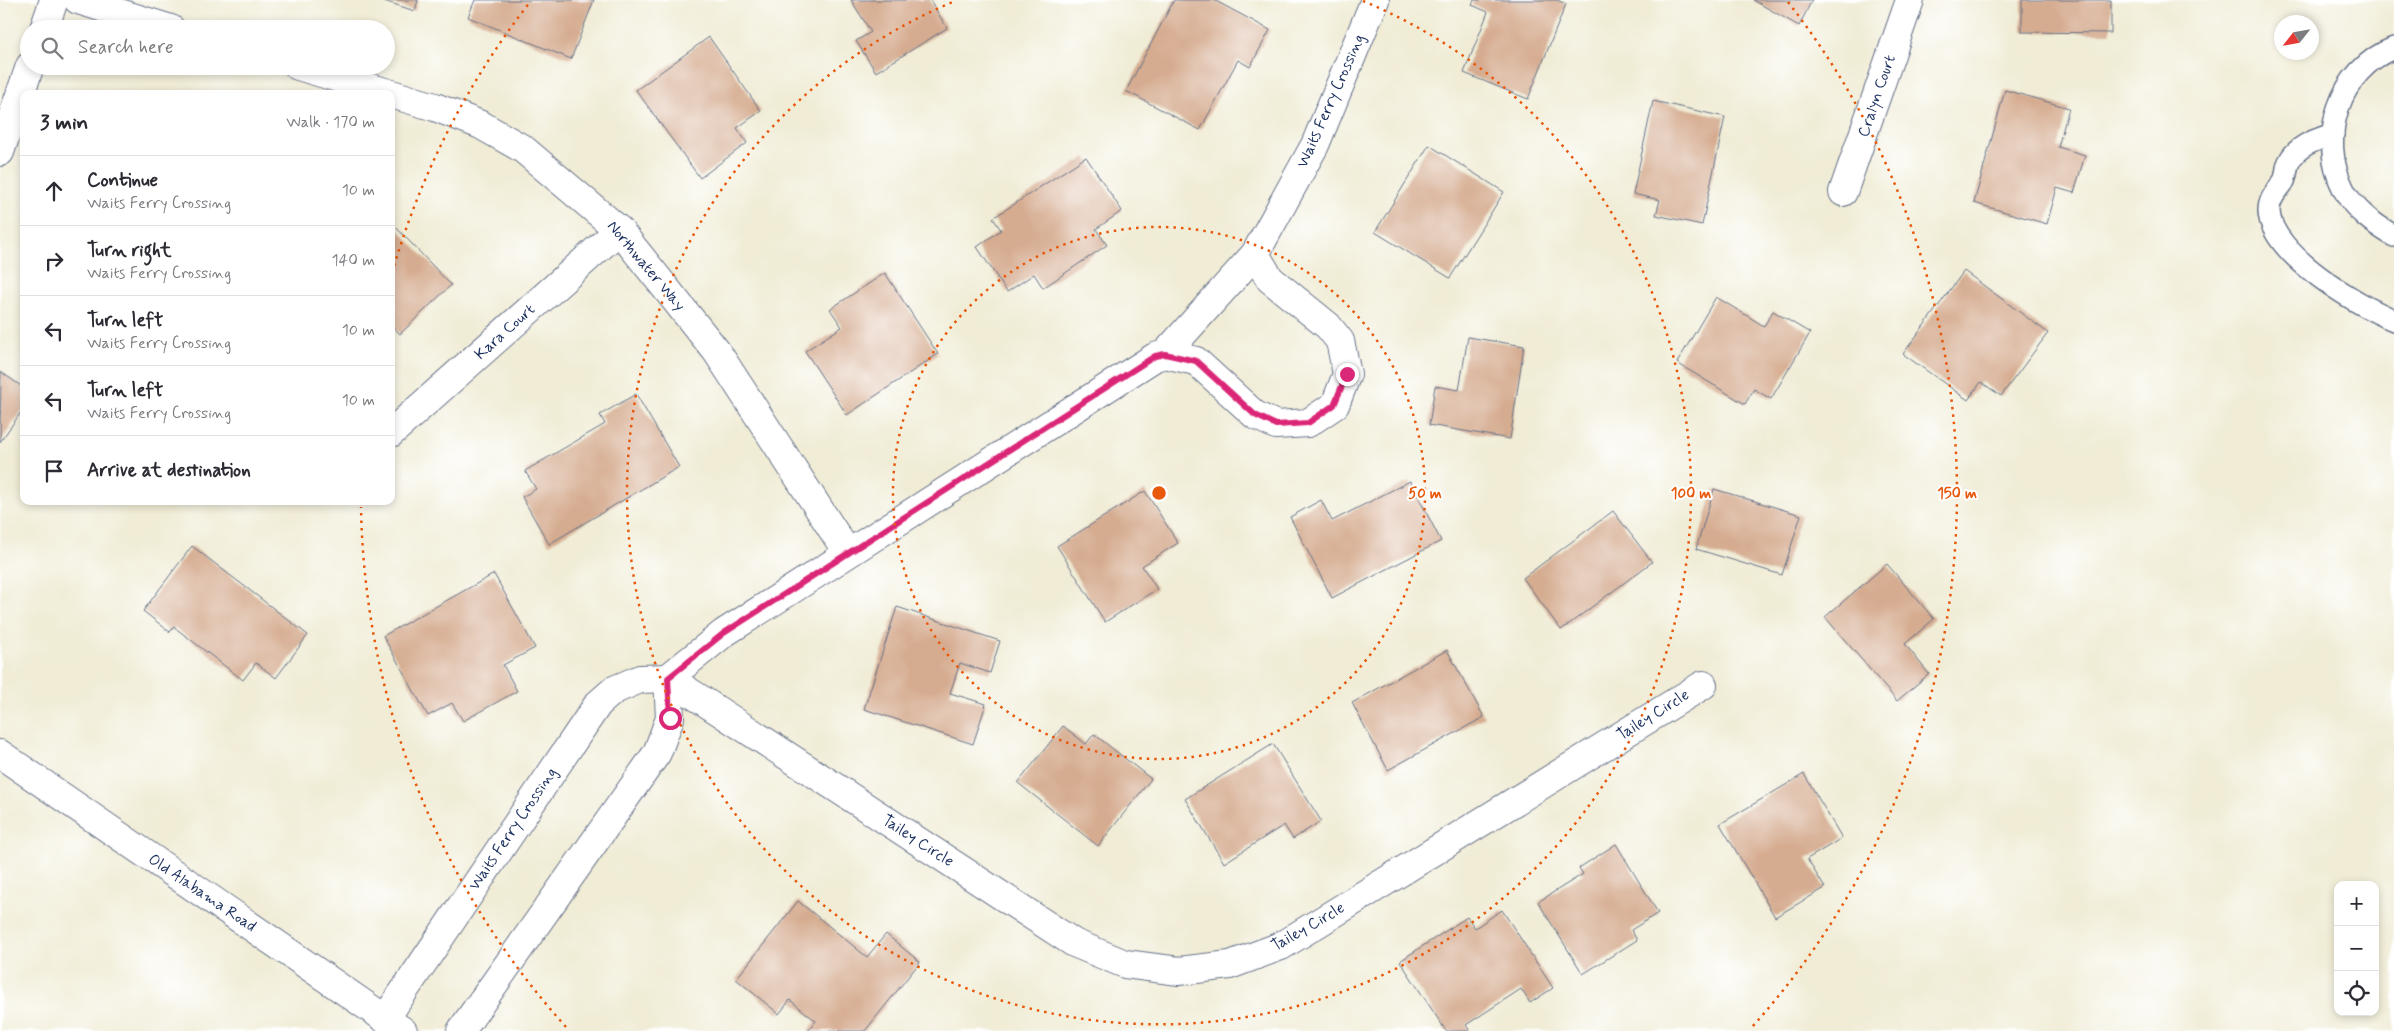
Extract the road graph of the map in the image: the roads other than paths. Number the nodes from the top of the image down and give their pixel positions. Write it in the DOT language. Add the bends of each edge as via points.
graph roads {
  1 [pos="54,0"];
  2 [pos="78,0"];
  3 [pos="1375,0"];
  4 [pos="1910,0"];
  5 [pos="47,20"];
  6 [pos="142,20"];
  7 [pos="2394,48"];
  8 [pos="27,75"];
  9 [pos="328,75"];
  10 [pos="22,90"];
  11 [pos="378,90"];
  12 [pos="20,95"];
  13 [pos="395,95"];
  14 [pos="2332,134"];
  15 [pos="0,152"];
  16 [pos="1843,192"];
  17 [pos="619,230"];
  18 [pos="2394,236"];
  19 [pos="1255,254"];
  20 [pos="2394,320"];
  21 [pos="1165,354"];
  22 [pos="395,429"];
  23 [pos="847,552"];
  24 [pos="668,678"];
  25 [pos="1703,685"];
  26 [pos="0,754"];
  27 [pos="394,1025"];
  28 [pos="461,1031"];
  1 -- 5 [label="street"];
  2 -- 6 [label="street"];
  3 -- 19 [label="street, Waits Ferry Crossing" via="1315,145"];
  4 -- 16 [label="street, Cralyn Court"];
  7 -- 14 [label="lane" via="2366,65 2351,81 2340,102"];
  8 -- 10 [label="street"];
  9 -- 11 [label="street, Northwater Way"];
  12 -- 15 [label="street"];
  13 -- 17 [label="street, Northwater Way" via="480,125 523,149"];
  14 -- 18 [label="lane" via="2335,169 2344,190 2363,214"];
  14 -- 20 [label="lane" via="2310,142 2296,152 2288,163 2285,180 2273,194 2269,211 2277,233 2316,276 2345,296"];
  17 -- 22 [label="street, Kara Court"];
  17 -- 23 [label="street, Northwater Way" via="717,352"];
  19 -- 21 [label="street, Waits Ferry Crossing"];
  19 -- 21 [label="street" via="1270,279 1328,326 1340,341 1347,374 1334,405 1308,423 1276,425 1255,415 1196,361"];
  21 -- 23 [label="street, Waits Ferry Crossing" via="1155,356"];
  23 -- 24 [label="street, Waits Ferry Crossing" via="724,633"];
  24 -- 25 [label="street, Tailey Circle" via="1074,943 1125,964 1179,971 1230,965 1281,946"];
  24 -- 27 [label="street, Waits Ferry Crossing" via="640,679 614,690 598,704"];
  24 -- 28 [label="street" via="670,718 656,753"];
  26 -- 27 [label="street, Old Alabama Road"];
}
